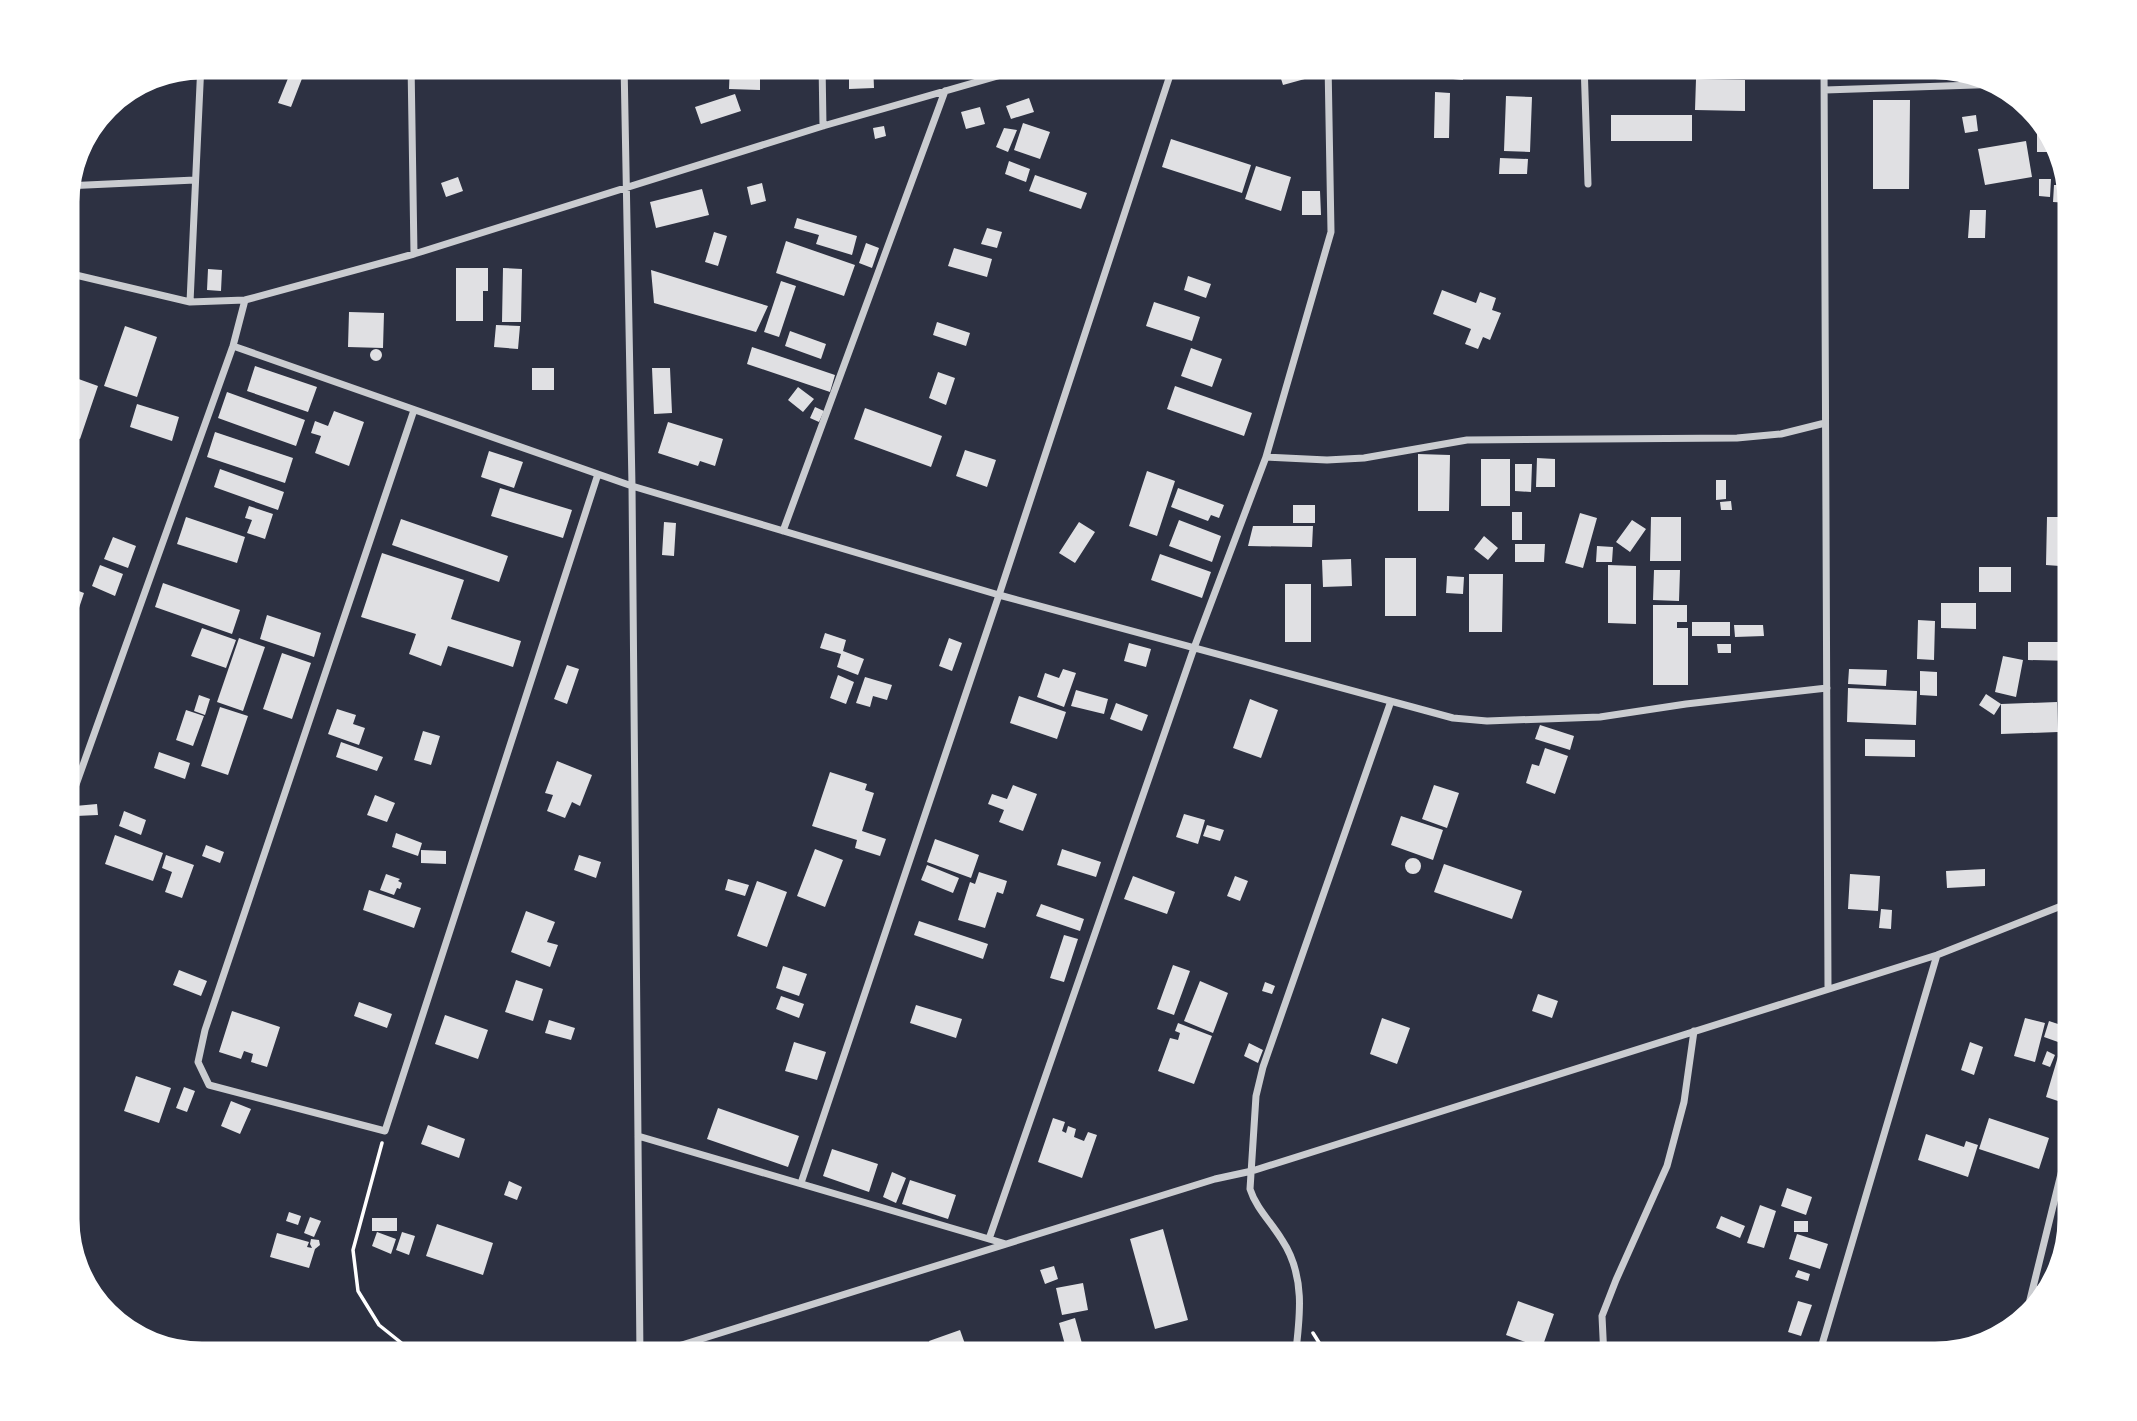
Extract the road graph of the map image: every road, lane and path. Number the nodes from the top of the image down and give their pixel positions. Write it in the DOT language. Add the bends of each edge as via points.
graph roads {
  1 [pos="200,75"];
  2 [pos="411,75"];
  3 [pos="624,75"];
  4 [pos="822,75"];
  5 [pos="1001,75"];
  6 [pos="1170,75"];
  7 [pos="1328,75"];
  8 [pos="1584,75"];
  9 [pos="1824,75"];
  10 [pos="1982,85"];
  11 [pos="1825,90"];
  12 [pos="945,91"];
  13 [pos="823,126"];
  14 [pos="195,180"];
  15 [pos="1588,184"];
  16 [pos="77,185"];
  17 [pos="626,190"];
  18 [pos="414,254"];
  19 [pos="76,275"];
  20 [pos="245,299"];
  21 [pos="190,302"];
  22 [pos="233,346"];
  23 [pos="414,410"];
  24 [pos="1825,423"];
  25 [pos="1266,457"];
  26 [pos="598,474"];
  27 [pos="632,486"];
  28 [pos="783,531"];
  29 [pos="999,595"];
  30 [pos="1194,648"];
  31 [pos="1827,688"];
  32 [pos="1391,701"];
  33 [pos="76,785"];
  34 [pos="2062,906"];
  35 [pos="1937,955"];
  36 [pos="1828,989"];
  37 [pos="1694,1031"];
  38 [pos="385,1131"];
  39 [pos="638,1136"];
  40 [pos="1252,1171"];
  41 [pos="2062,1171"];
  42 [pos="801,1183"];
  43 [pos="989,1239"];
  44 [pos="1006,1244"];
  45 [pos="2034,1287"];
  46 [pos="2038,1292"];
  47 [pos="2030,1302"];
  48 [pos="1300,1313"];
  49 [pos="405,1346"];
  50 [pos="640,1346"];
  51 [pos="679,1346"];
  52 [pos="1296,1346"];
  53 [pos="1321,1346"];
  54 [pos="1603,1346"];
  55 [pos="1822,1346"];
  1 -- 14 [label="street"];
  2 -- 18 [label="street"];
  3 -- 17 [label="street"];
  4 -- 13 [label="street"];
  5 -- 12 [label="street"];
  6 -- 29 [label="street"];
  7 -- 25 [label="street" via="1331,232"];
  8 -- 15 [label="street"];
  9 -- 11 [label="street"];
  10 -- 11 [label="street"];
  11 -- 24 [label="street"];
  12 -- 13 [label="street"];
  12 -- 28 [label="street"];
  13 -- 17 [label="street"];
  14 -- 16 [label="street"];
  14 -- 21 [label="street"];
  17 -- 18 [label="street"];
  17 -- 27 [label="street"];
  18 -- 20 [label="street"];
  19 -- 21 [label="street"];
  20 -- 21 [label="street"];
  20 -- 22 [label="street"];
  22 -- 23 [label="street"];
  22 -- 33 [label="street"];
  23 -- 26 [label="street"];
  23 -- 38 [label="street" via="209,1017 198,1062 209,1085"];
  24 -- 25 [label="street" via="1737,438 1467,440 1364,458"];
  24 -- 31 [label="street"];
  25 -- 30 [label="street"];
  26 -- 27 [label="street"];
  26 -- 38 [label="street"];
  27 -- 28 [label="street"];
  27 -- 39 [label="street"];
  28 -- 29 [label="street"];
  29 -- 30 [label="street"];
  29 -- 42 [label="street"];
  30 -- 32 [label="street"];
  30 -- 43 [label="street"];
  31 -- 32 [label="street" via="1600,717 1522,720 1453,718"];
  31 -- 36 [label="street"];
  32 -- 40 [label="street" via="1276,1023 1255,1096"];
  34 -- 35 [label="street"];
  35 -- 36 [label="street"];
  35 -- 55 [label="street"];
  36 -- 37 [label="street"];
  37 -- 40 [label="street"];
  37 -- 54 [label="street" via="1684,1102 1667,1166 1602,1316"];
  38 -- 49 [label="path" via="353,1250 358,1291 379,1325"];
  39 -- 42 [label="street"];
  39 -- 50 [label="street"];
  40 -- 44 [label="street"];
  40 -- 48 [label="street" via="1250,1189 1255,1203 1285,1243 1299,1281"];
  41 -- 45 [label="street"];
  42 -- 43 [label="street"];
  43 -- 44 [label="street"];
  44 -- 51 [label="street"];
  45 -- 46 [label="street"];
  45 -- 47 [label="street"];
  48 -- 52 [label="street"];
  48 -- 53 [label="path"];
}
